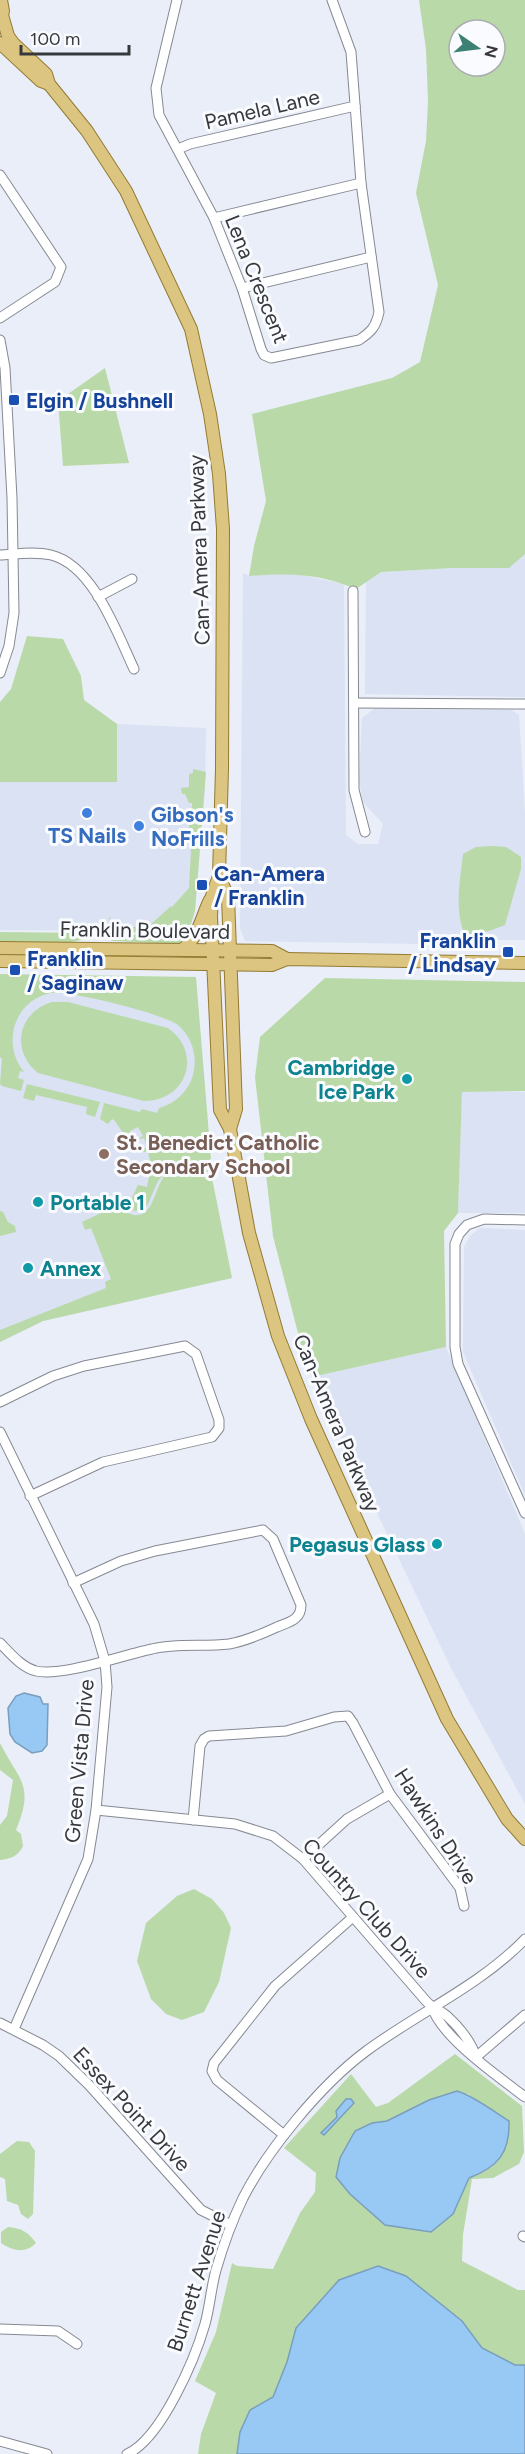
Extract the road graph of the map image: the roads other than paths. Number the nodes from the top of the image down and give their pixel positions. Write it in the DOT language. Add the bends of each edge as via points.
graph roads {
  1 [pos="177,0"];
  2 [pos="332,0"];
  3 [pos="3,8"];
  4 [pos="0,43"];
  5 [pos="49,84"];
  6 [pos="355,106"];
  7 [pos="178,149"];
  8 [pos="0,175"];
  9 [pos="361,183"];
  10 [pos="214,218"];
  11 [pos="371,257"];
  12 [pos="242,288"];
  13 [pos="0,318"];
  14 [pos="0,340"];
  15 [pos="3,399"];
  16 [pos="13,554"];
  17 [pos="0,555"];
  18 [pos="132,579"];
  19 [pos="353,591"];
  20 [pos="98,597"];
  21 [pos="134,669"];
  22 [pos="0,673"];
  23 [pos="355,703"];
  24 [pos="525,704"];
  25 [pos="365,831"];
  26 [pos="219,876"];
  27 [pos="212,896"];
  28 [pos="0,948"];
  29 [pos="182,950"];
  30 [pos="212,950"];
  31 [pos="229,951"];
  32 [pos="287,959"];
  33 [pos="0,961"];
  34 [pos="525,963"];
  35 [pos="213,964"];
  36 [pos="229,964"];
  37 [pos="230,1130"];
  38 [pos="525,1220"];
  39 [pos="0,1402"];
  40 [pos="0,1432"];
  41 [pos="30,1496"];
  42 [pos="525,1513"];
  43 [pos="73,1583"];
  44 [pos="0,1643"];
  45 [pos="105,1661"];
  46 [pos="390,1794"];
  47 [pos="96,1810"];
  48 [pos="192,1820"];
  49 [pos="525,1839"];
  50 [pos="303,1859"];
  51 [pos="464,1906"];
  52 [pos="353,1917"];
  53 [pos="525,1939"];
  54 [pos="432,2007"];
  55 [pos="525,2014"];
  56 [pos="0,2023"];
  57 [pos="14,2029"];
  58 [pos="476,2057"];
  59 [pos="525,2097"];
  60 [pos="284,2135"];
  61 [pos="231,2225"];
  62 [pos="0,2329"];
  63 [pos="77,2344"];
  64 [pos="0,2441"];
  65 [pos="47,2454"];
  66 [pos="127,2454"];
  1 -- 7 [label="street, Lena Crescent" via="156,88 159,115"];
  2 -- 6 [label="street, Lena Crescent" via="351,52"];
  3 -- 5 [label="main road, Can-Amera Parkway" via="8,36 46,74"];
  4 -- 5 [label="main road, Can-Amera Parkway" via="40,81"];
  5 -- 26 [label="main road, Can-Amera Parkway" via="87,130 126,190 191,329 210,414 223,529"];
  6 -- 7 [label="street, Pamela Lane"];
  6 -- 9 [label="street, Lena Crescent"];
  7 -- 10 [label="street, Lena Crescent"];
  8 -- 13 [label="street" via="61,267 55,282"];
  9 -- 10 [label="street"];
  9 -- 11 [label="street, Lena Crescent"];
  10 -- 12 [label="street, Lena Crescent"];
  11 -- 12 [label="street"];
  11 -- 12 [label="street, Lena Crescent" via="379,312 371,332 359,340 267,358"];
  14 -- 15 [label="street" via="4,355"];
  15 -- 16 [label="street"];
  16 -- 17 [label="street"];
  16 -- 20 [label="street" via="45,554 62,559 78,569"];
  16 -- 22 [label="street" via="13,630"];
  18 -- 20 [label="street"];
  19 -- 23 [label="street"];
  20 -- 21 [label="street"];
  23 -- 24 [label="street"];
  23 -- 25 [label="street" via="354,790"];
  26 -- 27 [label="main road, Can-Amera Parkway"];
  26 -- 31 [label="main road, Can-Amera Parkway" via="228,897"];
  27 -- 29 [label="main road" via="196,935"];
  27 -- 30 [label="main road, Can-Amera Parkway"];
  28 -- 29 [label="main road, Franklin Boulevard"];
  29 -- 30 [label="main road, Franklin Boulevard"];
  30 -- 31 [label="main road, Franklin Boulevard"];
  30 -- 35 [label="main road, Can-Amera Parkway"];
  31 -- 32 [label="main road, Franklin Boulevard" via="272,951"];
  31 -- 36 [label="main road, Can-Amera Parkway"];
  32 -- 34 [label="main road, Franklin Boulevard"];
  32 -- 36 [label="main road, Franklin Boulevard" via="272,965"];
  33 -- 35 [label="main road, Franklin Boulevard"];
  35 -- 36 [label="main road, Franklin Boulevard"];
  35 -- 37 [label="main road, Can-Amera Parkway" via="219,1110"];
  36 -- 37 [label="main road, Can-Amera Parkway" via="237,1109"];
  37 -- 49 [label="main road, Can-Amera Parkway" via="249,1233 278,1336 310,1419 447,1719 507,1819"];
  38 -- 42 [label="street" via="484,1219 467,1225 455,1245 458,1364"];
  39 -- 41 [label="street" via="53,1376 84,1366 185,1346 196,1354 219,1420 219,1428 212,1437 103,1462"];
  40 -- 41 [label="street, Green Vista Drive"];
  41 -- 43 [label="street, Green Vista Drive"];
  43 -- 45 [label="street, Green Vista Drive" via="94,1624"];
  43 -- 45 [label="street" via="121,1561 155,1551 263,1530 273,1539 301,1605 295,1620 249,1639 229,1644 154,1648"];
  44 -- 45 [label="street" via="22,1664 36,1671"];
  45 -- 47 [label="street, Green Vista Drive"];
  46 -- 48 [label="street, Hawkins Drive" via="353,1722 342,1715 286,1731 209,1736 200,1746"];
  46 -- 50 [label="street" via="347,1820"];
  46 -- 51 [label="street, Hawkins Drive" via="460,1888"];
  47 -- 48 [label="street, Country Club Drive"];
  47 -- 57 [label="street, Green Vista Drive" via="84,1872"];
  48 -- 50 [label="street, Country Club Drive" via="254,1828 273,1836"];
  50 -- 52 [label="street, Country Club Drive"];
  52 -- 54 [label="street, Country Club Drive"];
  52 -- 60 [label="street" via="275,1986 213,2063 217,2080"];
  53 -- 54 [label="street, Burnett Avenue" via="492,1968"];
  54 -- 58 [label="street, Country Club Drive" via="445,2014 472,2045"];
  54 -- 60 [label="street, Burnett Avenue" via="351,2064"];
  55 -- 58 [label="street"];
  56 -- 57 [label="street, Essex Point Drive"];
  57 -- 61 [label="street, Essex Point Drive" via="59,2056 201,2210"];
  58 -- 59 [label="street, Country Club Drive"];
  60 -- 61 [label="street, Burnett Avenue" via="252,2182"];
  61 -- 66 [label="street, Burnett Avenue" via="215,2272 206,2322 182,2380 148,2440"];
  62 -- 63 [label="street" via="58,2331"];
  64 -- 65 [label="street"];
}
